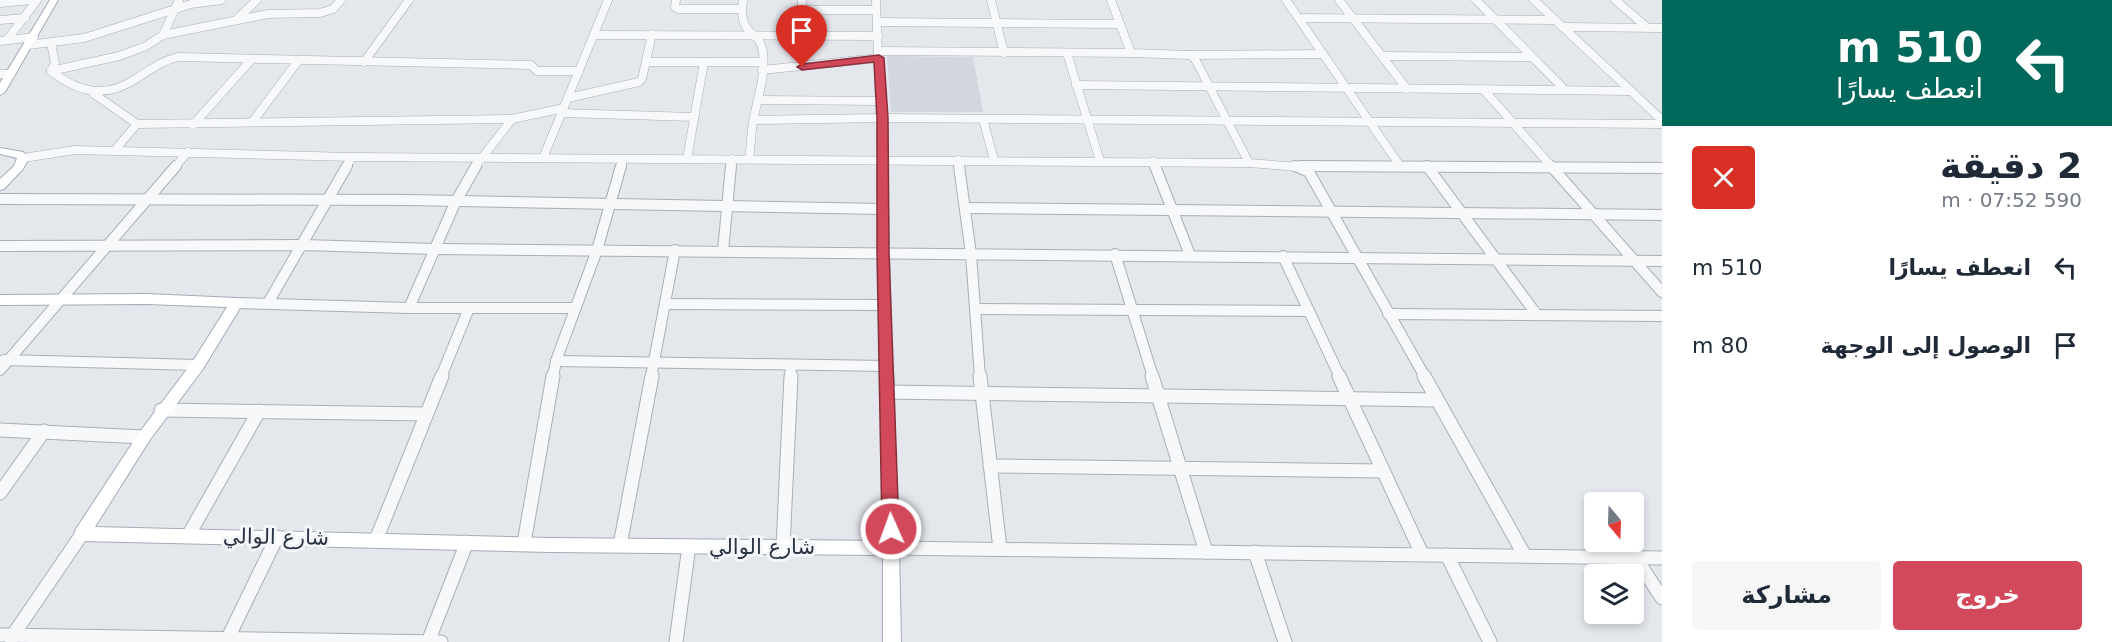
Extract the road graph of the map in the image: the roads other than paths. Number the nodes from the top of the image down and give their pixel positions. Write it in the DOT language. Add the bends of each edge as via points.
graph roads {
  1 [pos="31,0"];
  2 [pos="37,0"];
  3 [pos="54,0"];
  4 [pos="179,0"];
  5 [pos="221,0"];
  6 [pos="258,0"];
  7 [pos="341,0"];
  8 [pos="409,0"];
  9 [pos="608,0"];
  10 [pos="676,0"];
  11 [pos="743,0"];
  12 [pos="802,0"];
  13 [pos="876,0"];
  14 [pos="991,0"];
  15 [pos="1111,0"];
  16 [pos="1286,0"];
  17 [pos="1339,0"];
  18 [pos="1476,0"];
  19 [pos="1534,0"];
  20 [pos="1615,0"];
  21 [pos="0,3"];
  22 [pos="741,9"];
  23 [pos="176,10"];
  24 [pos="801,10"];
  25 [pos="876,10"];
  26 [pos="25,18"];
  27 [pos="1299,18"];
  28 [pos="1352,18"];
  29 [pos="1495,19"];
  30 [pos="0,20"];
  31 [pos="237,20"];
  32 [pos="1555,20"];
  33 [pos="877,22"];
  34 [pos="998,23"];
  35 [pos="1120,24"];
  36 [pos="1563,27"];
  37 [pos="1648,28"];
  38 [pos="1662,28"];
  39 [pos="652,34"];
  40 [pos="163,35"];
  41 [pos="595,35"];
  42 [pos="754,35"];
  43 [pos="799,35"];
  44 [pos="878,36"];
  45 [pos="4,40"];
  46 [pos="31,41"];
  47 [pos="51,43"];
  48 [pos="1004,53"];
  49 [pos="1067,53"];
  50 [pos="1131,53"];
  51 [pos="1321,54"];
  52 [pos="879,55"];
  53 [pos="1190,55"];
  54 [pos="1382,56"];
  55 [pos="1532,57"];
  56 [pos="251,60"];
  57 [pos="298,61"];
  58 [pos="364,62"];
  59 [pos="646,62"];
  60 [pos="704,62"];
  61 [pos="763,66"];
  62 [pos="51,71"];
  63 [pos="579,71"];
  64 [pos="5,74"];
  65 [pos="1076,85"];
  66 [pos="1208,86"];
  67 [pos="1344,88"];
  68 [pos="1407,89"];
  69 [pos="1483,89"];
  70 [pos="1565,90"];
  71 [pos="1631,91"];
  72 [pos="0,92"];
  73 [pos="94,94"];
  74 [pos="568,98"];
  75 [pos="759,100"];
  76 [pos="881,101"];
  77 [pos="562,110"];
  78 [pos="694,117"];
  79 [pos="882,118"];
  80 [pos="512,119"];
  81 [pos="983,119"];
  82 [pos="1087,119"];
  83 [pos="754,120"];
  84 [pos="1226,121"];
  85 [pos="253,122"];
  86 [pos="1368,122"];
  87 [pos="1662,122"];
  88 [pos="1513,123"];
  89 [pos="137,124"];
  90 [pos="193,125"];
  91 [pos="0,151"];
  92 [pos="114,151"];
  93 [pos="188,152"];
  94 [pos="352,156"];
  95 [pos="23,158"];
  96 [pos="480,158"];
  97 [pos="543,158"];
  98 [pos="622,159"];
  99 [pos="687,159"];
  100 [pos="732,159"];
  101 [pos="749,159"];
  102 [pos="882,160"];
  103 [pos="958,160"];
  104 [pos="994,160"];
  105 [pos="1100,161"];
  106 [pos="1153,161"];
  107 [pos="1249,163"];
  108 [pos="1299,166"];
  109 [pos="1400,166"];
  110 [pos="1426,166"];
  111 [pos="1552,167"];
  112 [pos="1662,168"];
  113 [pos="0,186"];
  114 [pos="0,199"];
  115 [pos="146,200"];
  116 [pos="324,202"];
  117 [pos="455,203"];
  118 [pos="610,204"];
  119 [pos="727,205"];
  120 [pos="965,208"];
  121 [pos="883,209"];
  122 [pos="1172,210"];
  123 [pos="1329,212"];
  124 [pos="1462,213"];
  125 [pos="1593,214"];
  126 [pos="1662,215"];
  127 [pos="303,245"];
  128 [pos="0,246"];
  129 [pos="106,246"];
  130 [pos="435,249"];
  131 [pos="597,250"];
  132 [pos="675,250"];
  133 [pos="723,250"];
  134 [pos="883,252"];
  135 [pos="971,254"];
  136 [pos="1115,254"];
  137 [pos="1190,255"];
  138 [pos="1283,256"];
  139 [pos="1355,257"];
  140 [pos="1496,259"];
  141 [pos="1634,260"];
  142 [pos="1662,261"];
  143 [pos="1662,292"];
  144 [pos="0,300"];
  145 [pos="59,300"];
  146 [pos="237,303"];
  147 [pos="268,303"];
  148 [pos="665,304"];
  149 [pos="885,305"];
  150 [pos="409,308"];
  151 [pos="469,308"];
  152 [pos="574,308"];
  153 [pos="975,309"];
  154 [pos="1132,310"];
  155 [pos="1309,311"];
  156 [pos="1388,314"];
  157 [pos="1537,315"];
  158 [pos="1662,316"];
  159 [pos="4,360"];
  160 [pos="556,361"];
  161 [pos="655,363"];
  162 [pos="198,364"];
  163 [pos="791,365"];
  164 [pos="886,366"];
  165 [pos="0,370"];
  166 [pos="887,392"];
  167 [pos="981,393"];
  168 [pos="1159,396"];
  169 [pos="1350,399"];
  170 [pos="1437,400"];
  171 [pos="161,410"];
  172 [pos="259,411"];
  173 [pos="426,414"];
  174 [pos="0,430"];
  175 [pos="44,431"];
  176 [pos="144,436"];
  177 [pos="990,466"];
  178 [pos="1181,468"];
  179 [pos="1383,471"];
  180 [pos="0,493"];
  181 [pos="81,534"];
  182 [pos="188,536"];
  183 [pos="277,537"];
  184 [pos="376,540"];
  185 [pos="467,542"];
  186 [pos="524,543"];
  187 [pos="620,545"];
  188 [pos="689,546"];
  189 [pos="783,547"];
  190 [pos="891,548"];
  191 [pos="1000,549"];
  192 [pos="1206,552"];
  193 [pos="1255,552"];
  194 [pos="1422,554"];
  195 [pos="1447,555"];
  196 [pos="1525,556"];
  197 [pos="1635,557"];
  198 [pos="1662,558"];
  199 [pos="1662,598"];
  200 [pos="7,637"];
  201 [pos="226,640"];
  202 [pos="428,642"];
  203 [pos="441,642"];
  204 [pos="676,642"];
  205 [pos="892,642"];
  206 [pos="1285,642"];
  207 [pos="1490,642"];
  1 -- 21 [label="street"];
  2 -- 26 [label="street"];
  3 -- 46 [label="main road"];
  4 -- 23 [label="street"];
  5 -- 23 [label="street"];
  6 -- 31 [label="street"];
  7 -- 31 [label="street" via="333,9 320,13 275,13"];
  8 -- 58 [label="street"];
  9 -- 41 [label="street"];
  10 -- 22 [label="street" via="678,9"];
  11 -- 22 [label="street"];
  12 -- 24 [label="street"];
  13 -- 25 [label="street"];
  14 -- 34 [label="street"];
  15 -- 35 [label="street"];
  16 -- 27 [label="street"];
  17 -- 28 [label="street"];
  18 -- 29 [label="street"];
  19 -- 32 [label="street"];
  20 -- 37 [label="street"];
  22 -- 42 [label="street" via="741,24"];
  23 -- 40 [label="street"];
  23 -- 47 [label="street" via="84,38"];
  24 -- 25 [label="street"];
  24 -- 43 [label="street"];
  25 -- 33 [label="street"];
  26 -- 30 [label="street"];
  26 -- 45 [label="street"];
  27 -- 28 [label="street"];
  27 -- 51 [label="street"];
  28 -- 29 [label="street"];
  28 -- 54 [label="street"];
  29 -- 32 [label="street"];
  29 -- 55 [label="street"];
  31 -- 40 [label="street"];
  32 -- 36 [label="street"];
  33 -- 34 [label="street"];
  33 -- 44 [label="street"];
  34 -- 35 [label="street"];
  34 -- 48 [label="street"];
  35 -- 50 [label="street"];
  36 -- 37 [label="street"];
  36 -- 71 [label="street"];
  37 -- 38 [label="street"];
  39 -- 41 [label="street"];
  39 -- 42 [label="street"];
  39 -- 59 [label="street"];
  40 -- 62 [label="street" via="119,56"];
  41 -- 63 [label="street"];
  42 -- 43 [label="street"];
  42 -- 61 [label="street" via="763,50"];
  43 -- 44 [label="street"];
  44 -- 52 [label="street"];
  45 -- 46 [label="street"];
  46 -- 47 [label="street"];
  46 -- 64 [label="main road"];
  47 -- 62 [label="street" via="55,63"];
  48 -- 49 [label="street"];
  48 -- 52 [label="street"];
  49 -- 50 [label="street"];
  49 -- 65 [label="street"];
  50 -- 53 [label="street"];
  51 -- 53 [label="street"];
  51 -- 67 [label="street"];
  52 -- 61 [label="street"];
  52 -- 76 [label="street"];
  53 -- 66 [label="street"];
  54 -- 55 [label="street"];
  54 -- 68 [label="street"];
  55 -- 70 [label="street"];
  56 -- 57 [label="street"];
  56 -- 73 [label="street" via="168,58 132,82"];
  56 -- 90 [label="street"];
  57 -- 58 [label="street"];
  57 -- 85 [label="street"];
  58 -- 63 [label="street" via="531,65 537,71"];
  59 -- 60 [label="street"];
  59 -- 74 [label="street" via="639,82"];
  60 -- 61 [label="street"];
  60 -- 78 [label="street"];
  61 -- 75 [label="street"];
  62 -- 73 [label="street" via="68,85"];
  63 -- 74 [label="street"];
  64 -- 72 [label="main road"];
  65 -- 66 [label="street"];
  65 -- 82 [label="street"];
  66 -- 67 [label="street"];
  66 -- 84 [label="street"];
  67 -- 68 [label="street"];
  67 -- 86 [label="street"];
  68 -- 69 [label="street"];
  69 -- 70 [label="street"];
  69 -- 88 [label="street"];
  70 -- 71 [label="street"];
  71 -- 87 [label="street"];
  73 -- 89 [label="street"];
  74 -- 77 [label="street"];
  75 -- 76 [label="street"];
  75 -- 83 [label="street"];
  76 -- 79 [label="street"];
  77 -- 78 [label="street"];
  77 -- 80 [label="street"];
  77 -- 97 [label="street"];
  78 -- 99 [label="street"];
  79 -- 81 [label="street"];
  79 -- 83 [label="street"];
  79 -- 102 [label="street"];
  80 -- 85 [label="street"];
  80 -- 96 [label="street"];
  81 -- 82 [label="street"];
  81 -- 104 [label="street"];
  82 -- 84 [label="street"];
  82 -- 105 [label="street"];
  83 -- 101 [label="street"];
  84 -- 86 [label="street"];
  84 -- 107 [label="street"];
  85 -- 90 [label="street"];
  86 -- 88 [label="street"];
  86 -- 109 [label="street"];
  87 -- 88 [label="street"];
  88 -- 111 [label="street"];
  89 -- 90 [label="street"];
  89 -- 92 [label="street"];
  91 -- 95 [label="main road"];
  92 -- 93 [label="street"];
  92 -- 95 [label="street" via="61,151"];
  93 -- 94 [label="street"];
  93 -- 115 [label="street"];
  94 -- 96 [label="street"];
  94 -- 116 [label="street"];
  95 -- 113 [label="main road"];
  96 -- 97 [label="street"];
  96 -- 117 [label="street"];
  97 -- 98 [label="street"];
  98 -- 99 [label="street"];
  98 -- 118 [label="street"];
  99 -- 100 [label="street"];
  100 -- 101 [label="street"];
  100 -- 119 [label="street"];
  101 -- 102 [label="street"];
  102 -- 103 [label="street"];
  102 -- 121 [label="street"];
  103 -- 104 [label="street"];
  103 -- 120 [label="street"];
  104 -- 105 [label="street"];
  105 -- 106 [label="street"];
  106 -- 107 [label="street"];
  106 -- 122 [label="street"];
  107 -- 108 [label="street"];
  108 -- 109 [label="street"];
  108 -- 123 [label="street" via="1308,172"];
  109 -- 110 [label="street"];
  110 -- 111 [label="street"];
  110 -- 124 [label="street"];
  111 -- 112 [label="street"];
  111 -- 125 [label="street"];
  114 -- 115 [label="street"];
  115 -- 116 [label="street"];
  115 -- 129 [label="street"];
  116 -- 117 [label="street"];
  116 -- 127 [label="street"];
  117 -- 118 [label="street"];
  117 -- 130 [label="street"];
  118 -- 119 [label="street"];
  118 -- 131 [label="street"];
  119 -- 121 [label="street"];
  119 -- 133 [label="street"];
  120 -- 122 [label="street"];
  120 -- 135 [label="street"];
  121 -- 134 [label="street"];
  122 -- 123 [label="street"];
  122 -- 137 [label="street"];
  123 -- 124 [label="street"];
  123 -- 139 [label="street"];
  124 -- 125 [label="street"];
  124 -- 140 [label="street"];
  125 -- 126 [label="street"];
  125 -- 141 [label="street"];
  127 -- 129 [label="street"];
  127 -- 130 [label="street"];
  127 -- 147 [label="street"];
  128 -- 129 [label="street"];
  129 -- 145 [label="street"];
  130 -- 131 [label="street"];
  130 -- 150 [label="street"];
  131 -- 132 [label="street"];
  131 -- 152 [label="street"];
  132 -- 133 [label="street"];
  132 -- 148 [label="street"];
  133 -- 134 [label="street"];
  134 -- 135 [label="street"];
  134 -- 149 [label="street"];
  135 -- 136 [label="street"];
  135 -- 153 [label="street"];
  136 -- 137 [label="street"];
  136 -- 154 [label="street"];
  137 -- 138 [label="street"];
  138 -- 139 [label="street"];
  138 -- 155 [label="street"];
  139 -- 140 [label="street"];
  139 -- 156 [label="street"];
  140 -- 141 [label="street"];
  140 -- 157 [label="street"];
  141 -- 142 [label="street"];
  141 -- 143 [label="street"];
  144 -- 145 [label="main road"];
  145 -- 146 [label="main road"];
  145 -- 159 [label="street"];
  146 -- 147 [label="street"];
  146 -- 162 [label="main road"];
  147 -- 150 [label="street"];
  148 -- 149 [label="street"];
  148 -- 161 [label="street"];
  149 -- 164 [label="street"];
  150 -- 151 [label="street"];
  151 -- 152 [label="street"];
  151 -- 173 [label="street"];
  152 -- 160 [label="street"];
  153 -- 154 [label="street"];
  153 -- 167 [label="street"];
  154 -- 155 [label="street"];
  154 -- 168 [label="street"];
  155 -- 169 [label="street"];
  156 -- 157 [label="street"];
  156 -- 170 [label="street"];
  157 -- 158 [label="street"];
  159 -- 162 [label="street"];
  159 -- 165 [label="street"];
  160 -- 161 [label="street"];
  160 -- 186 [label="street"];
  161 -- 163 [label="street"];
  161 -- 187 [label="street"];
  162 -- 171 [label="main road"];
  163 -- 164 [label="street"];
  163 -- 189 [label="street"];
  164 -- 166 [label="street"];
  166 -- 167 [label="street"];
  166 -- 190 [label="street"];
  167 -- 168 [label="street"];
  167 -- 177 [label="street"];
  168 -- 169 [label="street"];
  168 -- 178 [label="street"];
  169 -- 170 [label="street"];
  169 -- 179 [label="street"];
  170 -- 196 [label="street"];
  171 -- 172 [label="street"];
  171 -- 176 [label="main road"];
  172 -- 173 [label="street"];
  172 -- 182 [label="street"];
  173 -- 184 [label="street"];
  174 -- 175 [label="street"];
  175 -- 176 [label="street"];
  175 -- 180 [label="street"];
  176 -- 181 [label="main road"];
  177 -- 178 [label="street"];
  177 -- 191 [label="street"];
  178 -- 179 [label="street"];
  178 -- 192 [label="street"];
  179 -- 194 [label="street"];
  181 -- 182 [label="main road, شارع الوالي"];
  181 -- 200 [label="street"];
  182 -- 183 [label="main road, شارع الوالي"];
  183 -- 184 [label="main road, شارع الوالي"];
  183 -- 201 [label="street"];
  184 -- 185 [label="main road, شارع الوالي"];
  185 -- 186 [label="main road, شارع الوالي"];
  185 -- 202 [label="street"];
  186 -- 187 [label="main road, شارع الوالي"];
  187 -- 188 [label="main road, شارع الوالي"];
  188 -- 189 [label="main road, شارع الوالي"];
  188 -- 204 [label="street"];
  189 -- 190 [label="main road, شارع الوالي"];
  190 -- 191 [label="street"];
  190 -- 205 [label="main road"];
  191 -- 192 [label="street"];
  192 -- 193 [label="street"];
  193 -- 194 [label="street"];
  193 -- 206 [label="street"];
  194 -- 195 [label="street"];
  195 -- 196 [label="street"];
  195 -- 207 [label="street"];
  196 -- 197 [label="street"];
  197 -- 198 [label="street"];
  197 -- 199 [label="street"];
  200 -- 201 [label="street"];
  201 -- 202 [label="street"];
  202 -- 203 [label="street"];
}
